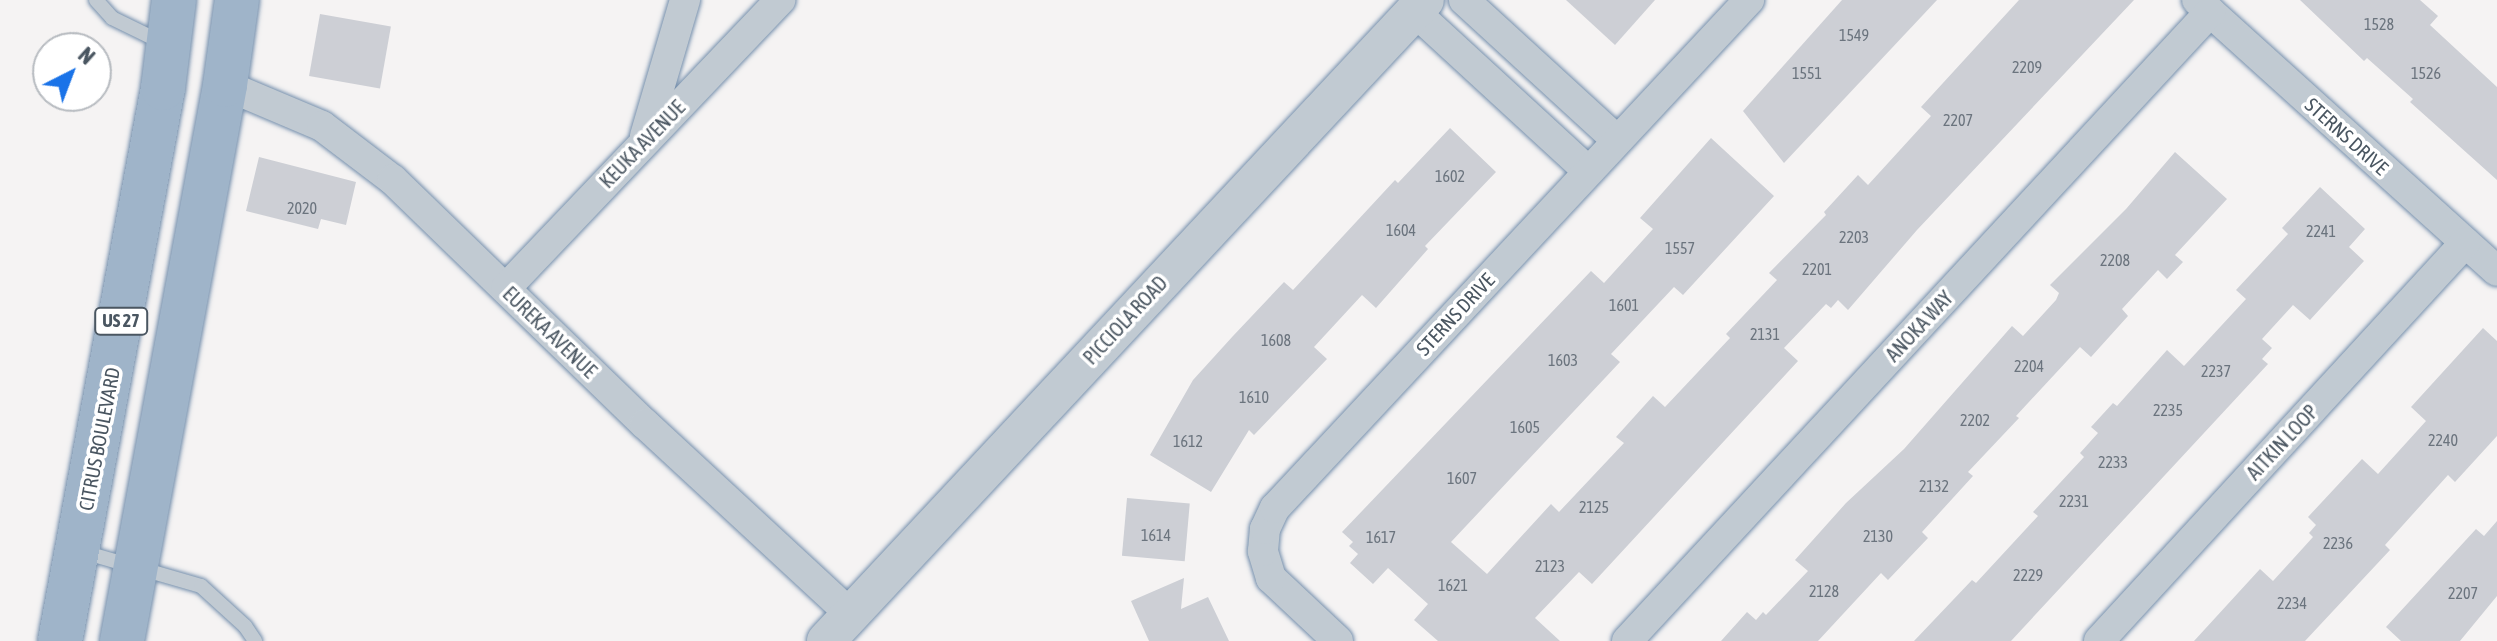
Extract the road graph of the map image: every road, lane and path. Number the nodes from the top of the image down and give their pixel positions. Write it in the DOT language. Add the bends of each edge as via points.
graph roads {
  1 [pos="96,0"];
  2 [pos="113,0"];
  3 [pos="174,0"];
  4 [pos="206,0"];
  5 [pos="237,0"];
  6 [pos="685,0"];
  7 [pos="780,0"];
  8 [pos="1464,0"];
  9 [pos="1749,0"];
  10 [pos="1419,6"];
  11 [pos="2204,6"];
  12 [pos="112,18"];
  13 [pos="167,45"];
  14 [pos="225,85"];
  15 [pos="1617,140"];
  16 [pos="644,141"];
  17 [pos="1588,171"];
  18 [pos="2465,243"];
  19 [pos="2497,271"];
  20 [pos="506,288"];
  21 [pos="160,441"];
  22 [pos="78,550"];
  23 [pos="136,568"];
  24 [pos="838,628"];
  25 [pos="60,641"];
  26 [pos="122,641"];
  27 [pos="255,641"];
  28 [pos="1338,641"];
  29 [pos="1627,641"];
  30 [pos="2099,641"];
  1 -- 12 [label="lane"];
  2 -- 12 [label="lane"];
  3 -- 13 [label="highway, CITRUS BOULEVARD / US 27"];
  4 -- 14 [label="highway" via="204,30"];
  5 -- 14 [label="highway, US 27"];
  6 -- 16 [label="street"];
  7 -- 16 [label="street, KEUKA AVENUE"];
  8 -- 15 [label="street"];
  9 -- 15 [label="street, STERNS DRIVE"];
  10 -- 17 [label="street"];
  10 -- 24 [label="street, PICCIOLA ROAD"];
  11 -- 18 [label="street, STERNS DRIVE"];
  11 -- 29 [label="street, ANOKA WAY"];
  12 -- 13 [label="lane"];
  13 -- 21 [label="highway" via="193,110 190,157 164,297"];
  13 -- 22 [label="highway, CITRUS BOULEVARD / US 27"];
  14 -- 20 [label="street, EUREKA AVENUE" via="322,126 393,180"];
  14 -- 21 [label="highway, US 27"];
  15 -- 17 [label="street, STERNS DRIVE"];
  16 -- 20 [label="street, KEUKA AVENUE"];
  17 -- 28 [label="street, STERNS DRIVE" via="1275,508 1263,551 1271,578"];
  18 -- 19 [label="street, STERNS DRIVE"];
  18 -- 30 [label="street, AITKIN LOOP"];
  20 -- 24 [label="street, EUREKA AVENUE"];
  21 -- 23 [label="highway, US 27"];
  22 -- 23 [label="lane"];
  22 -- 25 [label="highway, CITRUS BOULEVARD / US 27"];
  23 -- 26 [label="highway, US 27"];
  23 -- 27 [label="lane" via="201,586"];
}
